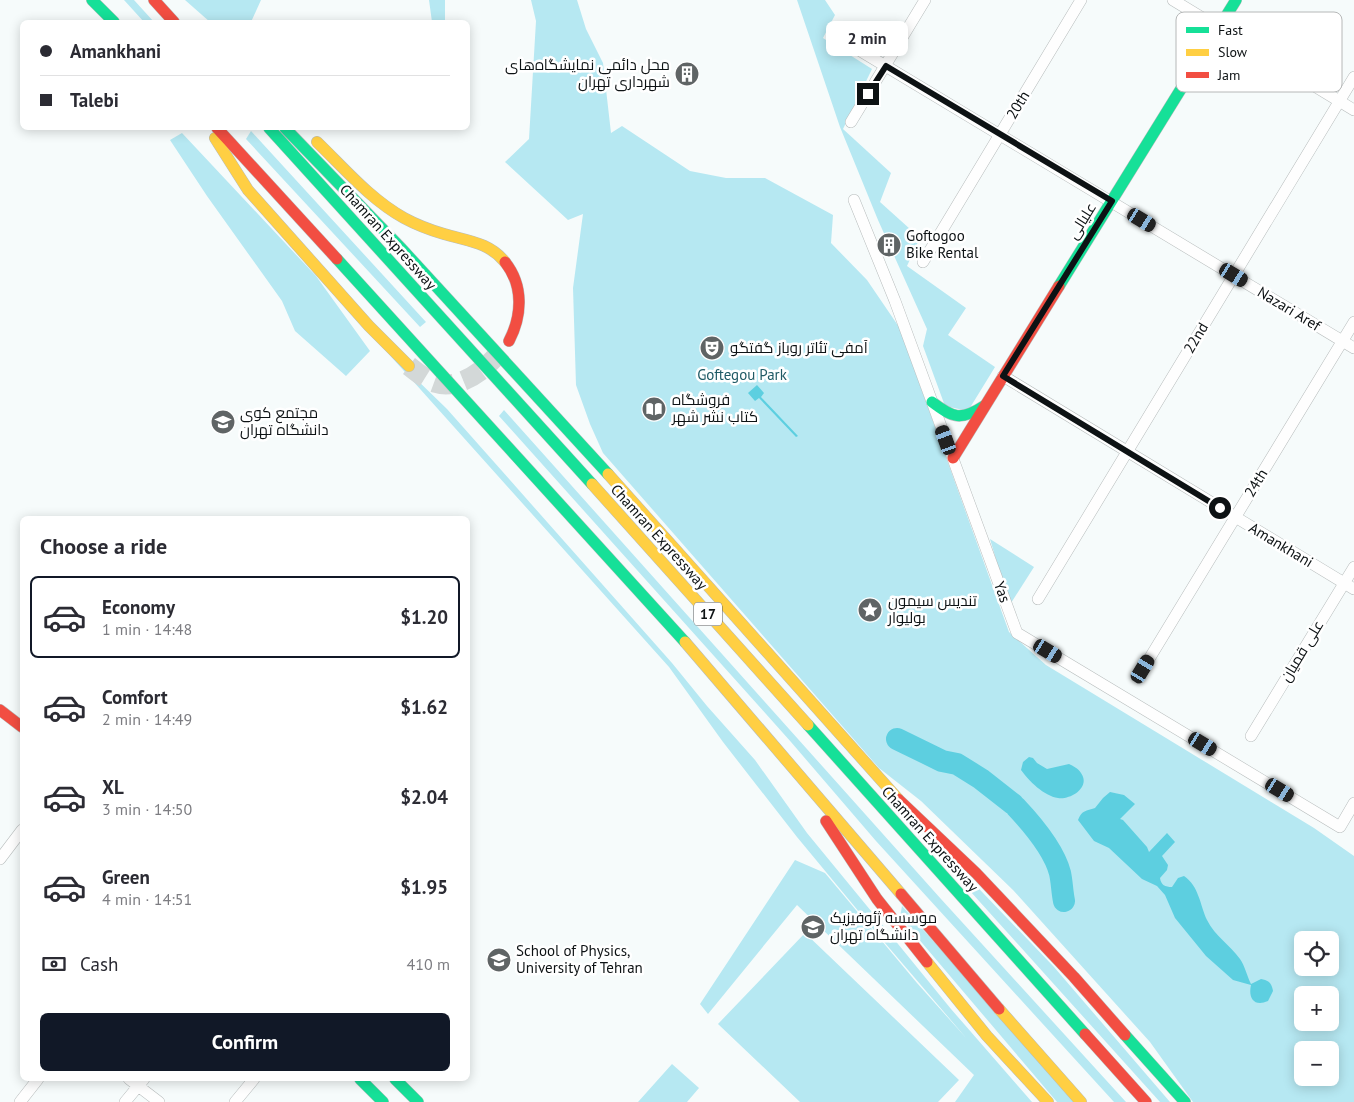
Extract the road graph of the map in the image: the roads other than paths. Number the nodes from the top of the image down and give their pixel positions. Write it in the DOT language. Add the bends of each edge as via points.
graph roads {
  1 [pos="92,0"];
  2 [pos="154,0"];
  3 [pos="925,0"];
  4 [pos="1081,0"];
  5 [pos="1174,0"];
  6 [pos="1236,0"];
  7 [pos="1193,12"];
  8 [pos="1229,12"];
  9 [pos="112,20"];
  10 [pos="172,20"];
  11 [pos="839,38"];
  12 [pos="886,66"];
  13 [pos="1354,77"];
  14 [pos="1179,92"];
  15 [pos="1325,92"];
  16 [pos="1340,101"];
  17 [pos="1354,110"];
  18 [pos="851,122"];
  19 [pos="211,130"];
  20 [pos="220,130"];
  21 [pos="271,130"];
  22 [pos="287,130"];
  23 [pos="302,130"];
  24 [pos="1000,134"];
  25 [pos="854,200"];
  26 [pos="1112,201"];
  27 [pos="922,262"];
  28 [pos="1234,275"];
  29 [pos="1354,322"];
  30 [pos="509,341"];
  31 [pos="1342,341"];
  32 [pos="1354,348"];
  33 [pos="409,366"];
  34 [pos="1003,376"];
  35 [pos="932,402"];
  36 [pos="985,405"];
  37 [pos="1127,451"];
  38 [pos="953,458"];
  39 [pos="1235,517"];
  40 [pos="1354,566"];
  41 [pos="1349,586"];
  42 [pos="1038,599"];
  43 [pos="1143,669"];
  44 [pos="0,710"];
  45 [pos="20,725"];
  46 [pos="1251,736"];
  47 [pos="781,753"];
  48 [pos="1354,803"];
  49 [pos="20,833"];
  50 [pos="0,859"];
  51 [pos="36,1081"];
  52 [pos="137,1081"];
  53 [pos="252,1081"];
  54 [pos="362,1081"];
  55 [pos="398,1081"];
  56 [pos="20,1102"];
  57 [pos="125,1102"];
  58 [pos="159,1102"];
  59 [pos="236,1102"];
  60 [pos="382,1102"];
  61 [pos="418,1102"];
  62 [pos="1048,1102"];
  63 [pos="1081,1102"];
  64 [pos="1146,1102"];
  65 [pos="1185,1102"];
  1 -- 9 [label="main road"];
  2 -- 10 [label="main road"];
  3 -- 12 [label="street"];
  4 -- 24 [label="street, 20th"];
  5 -- 7 [label="street"];
  6 -- 8 [label="main road, علیالی"];
  11 -- 12 [label="street, Nazari Aref"];
  12 -- 18 [label="street"];
  12 -- 24 [label="street, Nazari Aref"];
  13 -- 16 [label="street, 22nd"];
  14 -- 26 [label="main road, علیالی"];
  15 -- 16 [label="street"];
  16 -- 17 [label="street"];
  16 -- 28 [label="street, 22nd"];
  19 -- 33 [label="main road" via="248,190 369,326"];
  20 -- 47 [label="main road, 17" via="677,632"];
  21 -- 64 [label="main road, Chamran Expressway / 17"];
  22 -- 65 [label="main road" via="590,452 894,796 976,873"];
  23 -- 30 [label="main road" via="393,211 434,231 482,244 507,264 517,283 520,302 518,322"];
  24 -- 26 [label="street, Nazari Aref"];
  24 -- 27 [label="street, 20th"];
  25 -- 35 [label="street, Yas" via="896,301"];
  26 -- 28 [label="street, Nazari Aref"];
  26 -- 34 [label="main road, علیالی"];
  28 -- 31 [label="street, Nazari Aref"];
  28 -- 37 [label="street, 22nd"];
  29 -- 31 [label="street, 24th"];
  31 -- 32 [label="street, Nazari Aref"];
  31 -- 39 [label="street, 24th"];
  34 -- 36 [label="main road, علیالی"];
  34 -- 37 [label="street, Amankhani"];
  35 -- 36 [label="main road" via="956,417 971,415"];
  35 -- 38 [label="street, Yas"];
  36 -- 38 [label="main road, علیالی"];
  37 -- 39 [label="street, Amankhani"];
  37 -- 42 [label="street, 22nd"];
  38 -- 48 [label="street, Yas" via="1017,633 1340,827"];
  39 -- 41 [label="street, Amankhani"];
  39 -- 43 [label="street, 24th"];
  40 -- 41 [label="street, علی قمیان"];
  41 -- 46 [label="street, علی قمیان"];
  44 -- 45 [label="main road"];
  47 -- 62 [label="main road" via="877,899 987,1036"];
  47 -- 63 [label="main road, 17"];
  49 -- 50 [label="street"];
  51 -- 56 [label="street"];
  52 -- 57 [label="street"];
  52 -- 58 [label="street"];
  53 -- 59 [label="street"];
  54 -- 60 [label="main road"];
  55 -- 61 [label="main road"];
}
